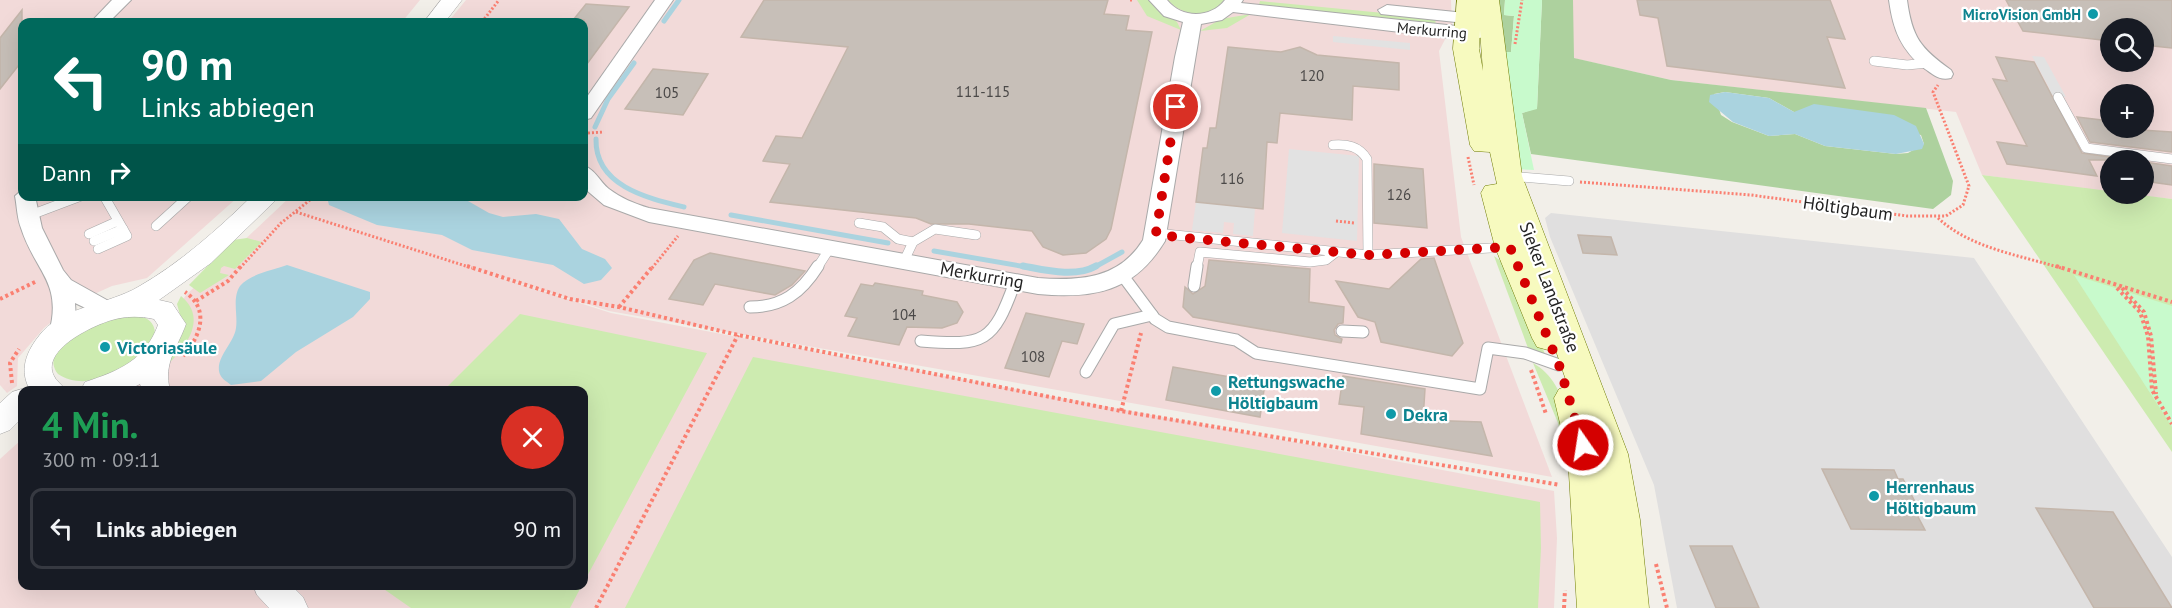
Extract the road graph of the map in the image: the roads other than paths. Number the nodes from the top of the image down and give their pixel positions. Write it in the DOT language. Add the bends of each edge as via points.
graph roads {
  1 [pos="122,0"];
  2 [pos="452,0"];
  3 [pos="664,0"];
  4 [pos="1158,0"];
  5 [pos="1284,0"];
  6 [pos="1487,0"];
  7 [pos="1898,0"];
  8 [pos="1232,4"];
  9 [pos="103,18"];
  10 [pos="437,18"];
  11 [pos="1193,19"];
  12 [pos="1474,21"];
  13 [pos="1874,61"];
  14 [pos="1928,63"];
  15 [pos="1944,74"];
  16 [pos="2058,97"];
  17 [pos="588,108"];
  18 [pos="1333,145"];
  19 [pos="2172,159"];
  20 [pos="1508,176"];
  21 [pos="588,177"];
  22 [pos="1569,181"];
  23 [pos="54,201"];
  24 [pos="107,201"];
  25 [pos="184,201"];
  26 [pos="263,201"];
  27 [pos="27,206"];
  28 [pos="859,223"];
  29 [pos="156,226"];
  30 [pos="1156,233"];
  31 [pos="976,235"];
  32 [pos="221,240"];
  33 [pos="94,241"];
  34 [pos="913,242"];
  35 [pos="1523,247"];
  36 [pos="830,248"];
  37 [pos="1335,253"];
  38 [pos="1368,255"];
  39 [pos="904,261"];
  40 [pos="1123,276"];
  41 [pos="59,280"];
  42 [pos="1015,282"];
  43 [pos="1194,286"];
  44 [pos="117,307"];
  45 [pos="750,307"];
  46 [pos="167,315"];
  47 [pos="1152,315"];
  48 [pos="1342,331"];
  49 [pos="1363,332"];
  50 [pos="61,333"];
  51 [pos="921,340"];
  52 [pos="155,357"];
  53 [pos="1559,365"];
  54 [pos="1086,372"];
  55 [pos="35,386"];
  56 [pos="108,386"];
  57 [pos="155,386"];
  58 [pos="18,405"];
  59 [pos="0,422"];
  60 [pos="18,427"];
  61 [pos="0,442"];
  62 [pos="1597,608"];
  63 [pos="1629,608"];
  1 -- 9 [label="street"];
  2 -- 10 [label="street"];
  3 -- 17 [label="street"];
  4 -- 11 [label="street" via="1171,13"];
  5 -- 12 [label="street, Merkurring"];
  6 -- 12 [label="main road, Sieker Landstraße"];
  7 -- 14 [label="street" via="1901,24 1915,53"];
  8 -- 11 [label="street, Merkurring" via="1217,16"];
  8 -- 12 [label="street, Merkurring"];
  11 -- 30 [label="street, Merkurring"];
  12 -- 20 [label="main road, Sieker Landstraße"];
  12 -- 35 [label="main road, Sieker Landstraße" via="1467,49 1492,184"];
  13 -- 14 [label="lane"];
  14 -- 15 [label="street"];
  16 -- 19 [label="lane" via="2086,148"];
  18 -- 38 [label="lane" via="1356,147 1367,159"];
  20 -- 22 [label="lane"];
  20 -- 35 [label="main road, Sieker Landstraße"];
  21 -- 36 [label="street, Merkurring" via="605,196 625,207 689,223"];
  23 -- 27 [label="lane"];
  24 -- 33 [label="lane" via="121,225"];
  25 -- 29 [label="lane"];
  26 -- 32 [label="street"];
  27 -- 41 [label="street" via="37,245"];
  28 -- 34 [label="lane" via="883,227 898,239"];
  30 -- 37 [label="lane"];
  30 -- 40 [label="street, Merkurring" via="1145,257"];
  31 -- 34 [label="lane" via="936,228 922,232"];
  32 -- 44 [label="street" via="169,281"];
  32 -- 46 [label="street" via="182,286"];
  34 -- 39 [label="lane"];
  35 -- 38 [label="lane"];
  35 -- 53 [label="main road, Sieker Landstraße"];
  35 -- 63 [label="main road, Sieker Landstraße" via="1610,454 1622,520"];
  36 -- 39 [label="street, Merkurring"];
  36 -- 45 [label="lane" via="793,298 781,305"];
  37 -- 38 [label="lane"];
  37 -- 43 [label="lane" via="1326,260 1310,262 1200,252"];
  39 -- 42 [label="street, Merkurring"];
  40 -- 42 [label="street, Merkurring" via="1078,288"];
  40 -- 47 [label="lane"];
  41 -- 44 [label="street"];
  41 -- 50 [label="street" via="65,317"];
  42 -- 51 [label="lane" via="1003,316 984,340 964,345"];
  44 -- 46 [label="street" via="151,306"];
  44 -- 50 [label="street"];
  46 -- 52 [label="street" via="170,334"];
  47 -- 53 [label="lane" via="1168,327 1236,340 1256,353 1480,389 1488,348 1519,352"];
  47 -- 54 [label="lane" via="1114,324"];
  48 -- 49 [label="lane"];
  50 -- 55 [label="street" via="41,356"];
  52 -- 56 [label="street" via="132,375"];
  52 -- 57 [label="street"];
  53 -- 62 [label="main road, Sieker Landstraße" via="1586,457"];
  58 -- 59 [label="street"];
  60 -- 61 [label="street"];
}
